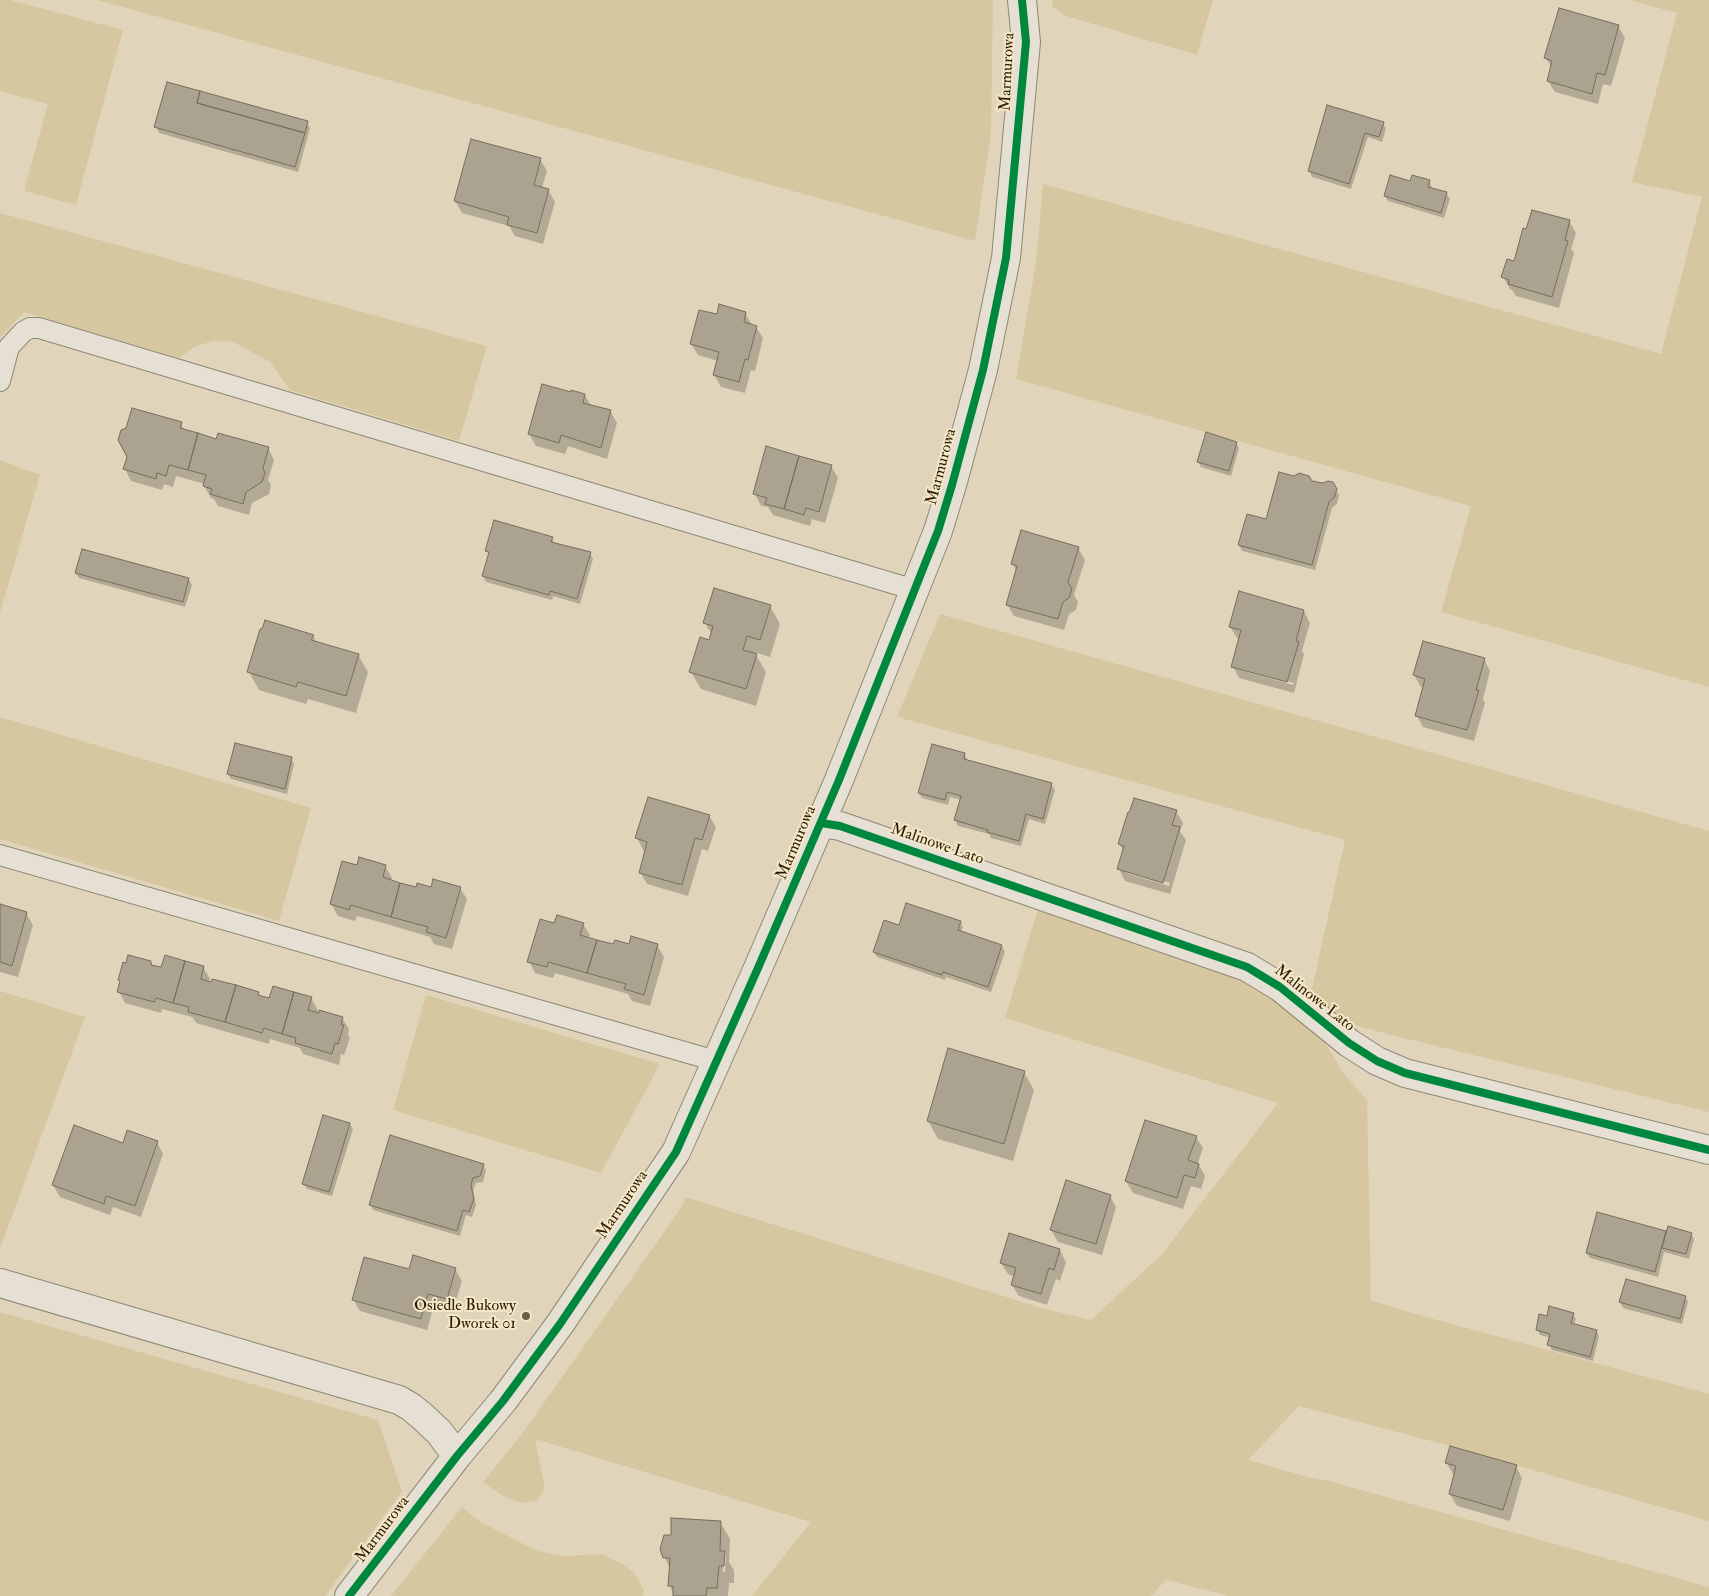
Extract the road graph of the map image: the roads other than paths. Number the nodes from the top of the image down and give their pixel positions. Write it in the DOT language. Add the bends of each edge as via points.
graph roads {
  1 [pos="1022,0"];
  2 [pos="0,381"];
  3 [pos="915,590"];
  4 [pos="821,823"];
  5 [pos="0,855"];
  6 [pos="716,1061"];
  7 [pos="1709,1150"];
  8 [pos="0,1283"];
  9 [pos="457,1456"];
  10 [pos="349,1596"];
  1 -- 3 [label="street, Marmurowa" via="1026,42 1006,258 983,370 952,485"];
  2 -- 3 [label="lane" via="10,347 23,332 39,328"];
  3 -- 4 [label="street, Marmurowa"];
  4 -- 6 [label="street, Marmurowa"];
  4 -- 7 [label="street, Malinowe Lato" via="840,826 1247,966 1280,987 1348,1044 1405,1073"];
  5 -- 6 [label="lane"];
  6 -- 9 [label="street, Marmurowa" via="676,1152 560,1324"];
  8 -- 9 [label="street" via="399,1400 439,1432"];
  9 -- 10 [label="street, Marmurowa"];
}
